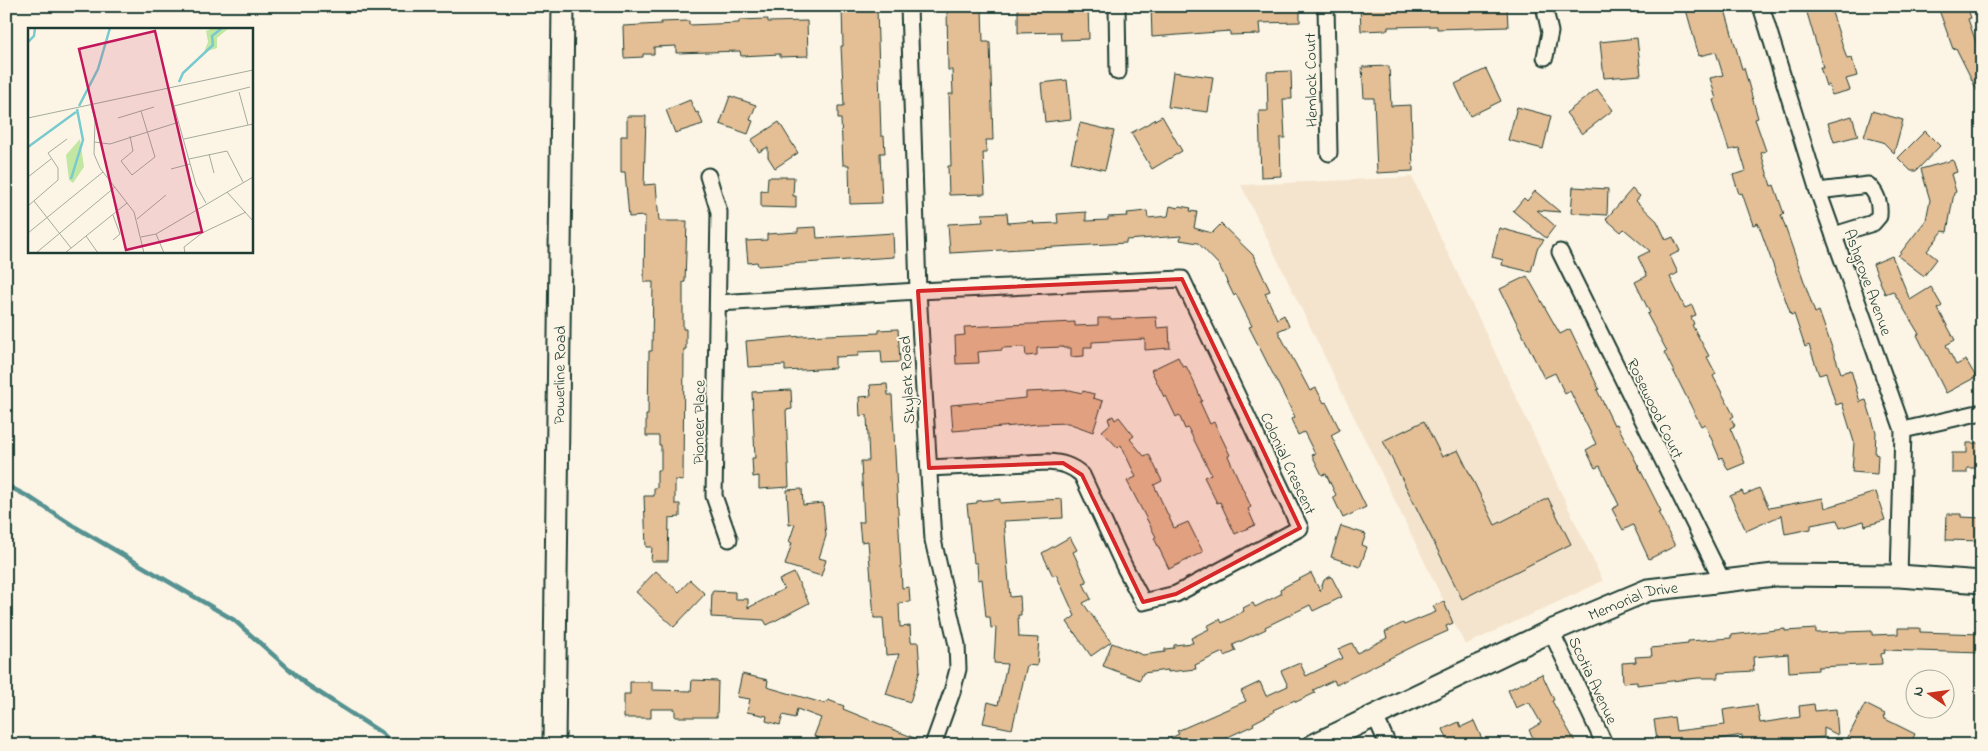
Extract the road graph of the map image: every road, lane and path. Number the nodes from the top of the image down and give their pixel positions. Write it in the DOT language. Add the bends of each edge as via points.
graph roads {
  1 [pos="563,6"];
  2 [pos="909,6"];
  3 [pos="1117,6"];
  4 [pos="1326,6"];
  5 [pos="1544,6"];
  6 [pos="1761,6"];
  7 [pos="1545,57"];
  8 [pos="1118,72"];
  9 [pos="1329,153"];
  10 [pos="708,176"];
  11 [pos="1818,191"];
  12 [pos="1834,235"];
  13 [pos="1560,252"];
  14 [pos="918,291"];
  15 [pos="718,303"];
  16 [pos="1982,412"];
  17 [pos="1903,430"];
  18 [pos="929,468"];
  19 [pos="729,539"];
  20 [pos="1899,576"];
  21 [pos="1722,580"];
  22 [pos="1982,582"];
  23 [pos="1551,631"];
  24 [pos="1375,716"];
  25 [pos="554,745"];
  26 [pos="933,745"];
  27 [pos="1314,745"];
  28 [pos="1388,745"];
  29 [pos="1605,745"];
  1 -- 25 [label="main road, Powerline Road"];
  2 -- 14 [label="street, Skylark Road"];
  3 -- 8 [label="street"];
  4 -- 9 [label="street, Hemlock Court"];
  5 -- 7 [label="street" via="1550,32"];
  6 -- 11 [label="street, Ashgrove Avenue"];
  10 -- 15 [label="street, Pioneer Place" via="719,212"];
  11 -- 12 [label="street, Ashgrove Avenue"];
  11 -- 12 [label="street" via="1868,185 1877,197 1879,216 1873,223"];
  12 -- 17 [label="street, Ashgrove Avenue"];
  13 -- 21 [label="street, Rosewood Court"];
  14 -- 15 [label="street"];
  14 -- 18 [label="street, Skylark Road"];
  14 -- 18 [label="street, Colonial Crescent" via="1182,279 1300,528 1176,594 1144,602 1082,475 1073,467 1047,462"];
  15 -- 19 [label="street, Pioneer Place" via="714,496"];
  16 -- 17 [label="street"];
  17 -- 20 [label="street, Ashgrove Avenue"];
  18 -- 26 [label="street, Skylark Road" via="933,540 958,661 952,692"];
  20 -- 21 [label="main road, Memorial Drive" via="1774,575"];
  20 -- 22 [label="main road, Memorial Drive"];
  21 -- 23 [label="main road, Memorial Drive" via="1648,590"];
  23 -- 24 [label="main road, Memorial Drive"];
  23 -- 29 [label="street, Scotia Avenue"];
  24 -- 27 [label="main road, Memorial Drive"];
  24 -- 28 [label="street"];
}
